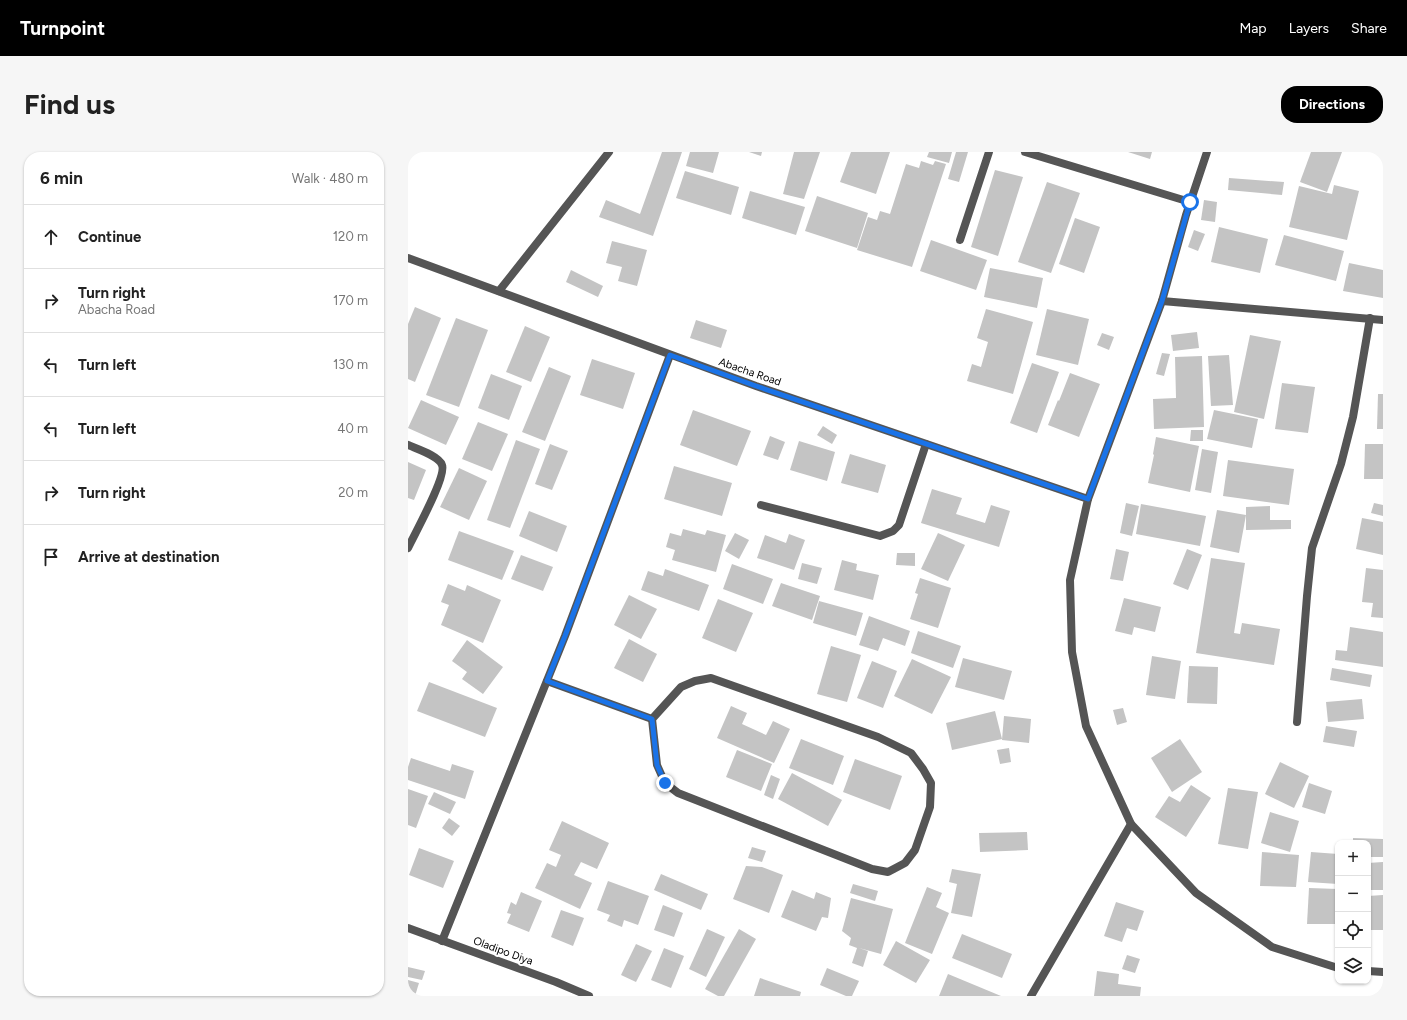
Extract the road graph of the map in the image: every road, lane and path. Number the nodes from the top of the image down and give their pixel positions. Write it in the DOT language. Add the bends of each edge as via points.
graph roads {
  1 [pos="609,152"];
  2 [pos="989,152"];
  3 [pos="1025,152"];
  4 [pos="1206,152"];
  5 [pos="1190,202"];
  6 [pos="960,240"];
  7 [pos="408,258"];
  8 [pos="499,291"];
  9 [pos="1162,301"];
  10 [pos="1370,318"];
  11 [pos="1383,320"];
  12 [pos="670,355"];
  13 [pos="926,444"];
  14 [pos="408,445"];
  15 [pos="1088,499"];
  16 [pos="761,505"];
  17 [pos="408,548"];
  18 [pos="547,681"];
  19 [pos="652,719"];
  20 [pos="1297,722"];
  21 [pos="1131,824"];
  22 [pos="408,928"];
  23 [pos="442,941"];
  24 [pos="1335,967"];
  25 [pos="1371,971"];
  26 [pos="1383,972"];
  27 [pos="589,996"];
  28 [pos="1031,996"];
  1 -- 8 [label="street"];
  2 -- 6 [label="street"];
  3 -- 5 [label="street"];
  4 -- 5 [label="street"];
  5 -- 9 [label="street"];
  7 -- 8 [label="street, Abacha Road"];
  8 -- 12 [label="street, Abacha Road"];
  9 -- 10 [label="street"];
  9 -- 15 [label="street"];
  10 -- 11 [label="street"];
  10 -- 20 [label="street" via="1353,417 1341,464 1312,548"];
  12 -- 13 [label="street, Abacha Road"];
  12 -- 18 [label="street"];
  13 -- 15 [label="street, Abacha Road"];
  13 -- 16 [label="street" via="899,525 893,531 880,536"];
  14 -- 17 [label="street" via="436,458 443,468 439,484"];
  15 -- 21 [label="street" via="1070,580 1072,652 1086,726"];
  18 -- 19 [label="street"];
  18 -- 23 [label="street"];
  19 -- 19 [label="street" via="657,765 665,783 678,793 872,869 888,872 905,863 915,850 930,807 931,783 911,753 878,737 711,678 695,681 681,688"];
  21 -- 24 [label="street" via="1196,893 1272,947"];
  21 -- 28 [label="street"];
  22 -- 23 [label="street, Oladipo Diya"];
  23 -- 27 [label="street, Oladipo Diya"];
  25 -- 26 [label="street"];
}
